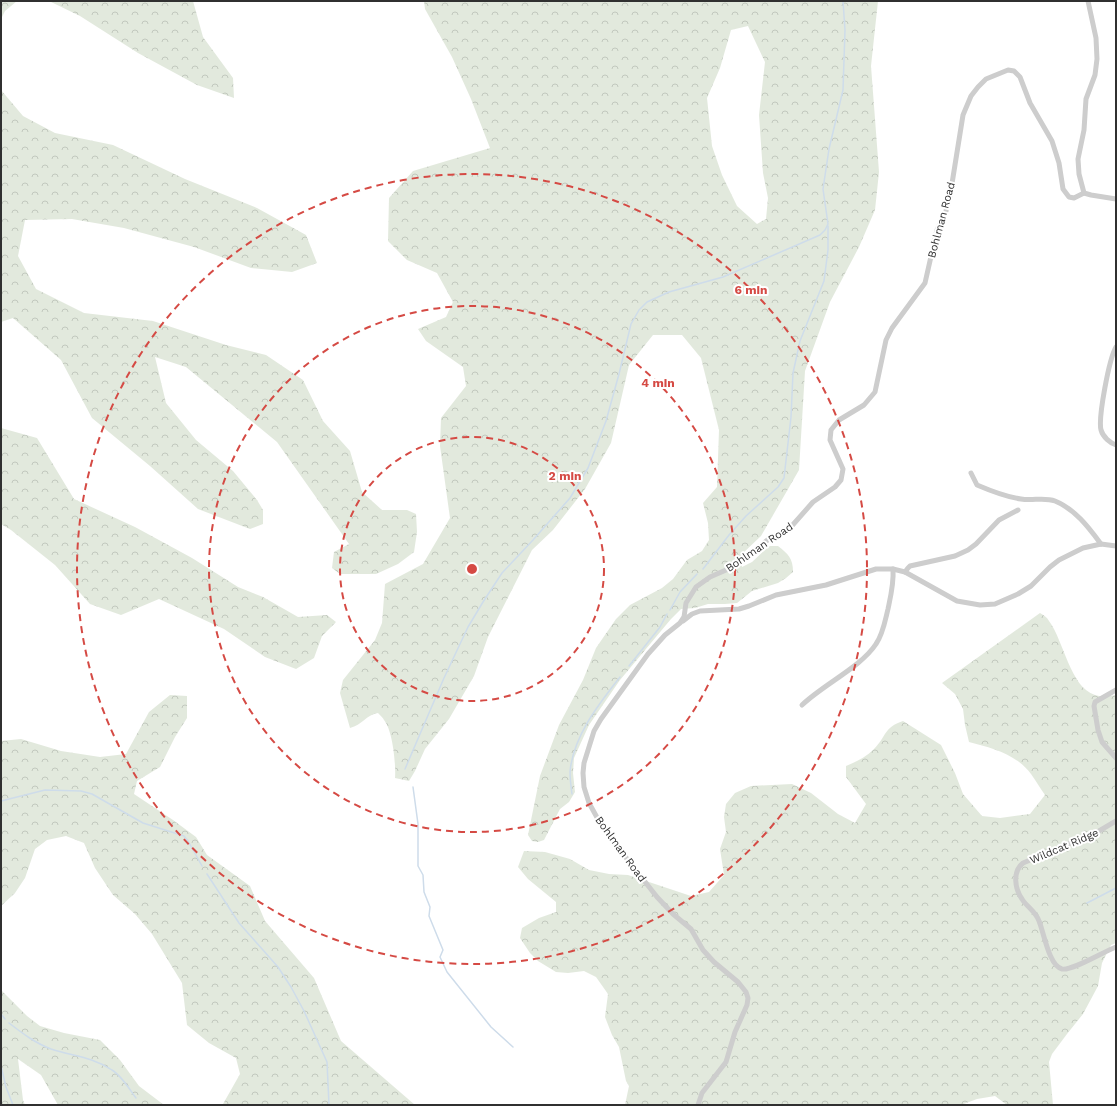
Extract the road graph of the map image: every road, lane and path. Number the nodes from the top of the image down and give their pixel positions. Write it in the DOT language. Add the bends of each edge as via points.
graph roads {
  1 [pos="1088,1"];
  2 [pos="1084,193"];
  3 [pos="1116,199"];
  4 [pos="1116,347"];
  5 [pos="1116,445"];
  6 [pos="971,473"];
  7 [pos="1018,510"];
  8 [pos="1101,544"];
  9 [pos="1116,546"];
  10 [pos="893,569"];
  11 [pos="905,572"];
  12 [pos="680,623"];
  13 [pos="1116,690"];
  14 [pos="802,705"];
  15 [pos="1116,758"];
  16 [pos="1116,821"];
  17 [pos="1116,947"];
  18 [pos="698,1105"];
  1 -- 2 [label="street" via="1096,38 1097,59 1095,75 1086,99 1084,130 1078,159"];
  2 -- 3 [label="street"];
  2 -- 12 [label="street, Bohlman Road" via="1074,198 1068,197 1064,192 1052,141 1030,103 1018,74 1006,70 982,82 971,96 964,116 950,196 937,230 925,283 886,340 875,392 864,405 837,422 831,430 830,440 843,469 841,480 813,502 790,528 770,538 732,567 696,587 690,594"];
  4 -- 5 [label="street" via="1108,368 1101,424 1103,434"];
  6 -- 8 [label="street" via="977,485 990,490 1020,499 1053,500 1065,505 1090,529"];
  7 -- 11 [label="street" via="999,520 968,550 956,556 910,566"];
  8 -- 9 [label="street"];
  8 -- 11 [label="street" via="1083,548 1059,560 1031,586 995,604 980,606 957,601"];
  10 -- 11 [label="street"];
  10 -- 12 [label="street" via="876,569 826,585 776,595 749,606 700,611"];
  10 -- 14 [label="street" via="894,577 884,627 876,644 858,663"];
  12 -- 18 [label="street, Bohlman Road" via="648,654 601,719 590,742 583,773 589,803 613,842 657,898 690,929 703,950 746,992 747,1005 726,1062 702,1094"];
  13 -- 15 [label="street" via="1095,702 1094,706 1102,742"];
  16 -- 17 [label="street, Wildcat Ridge" via="1100,831 1023,863 1016,876 1022,899 1038,919 1051,957 1061,969 1071,968"];
}
